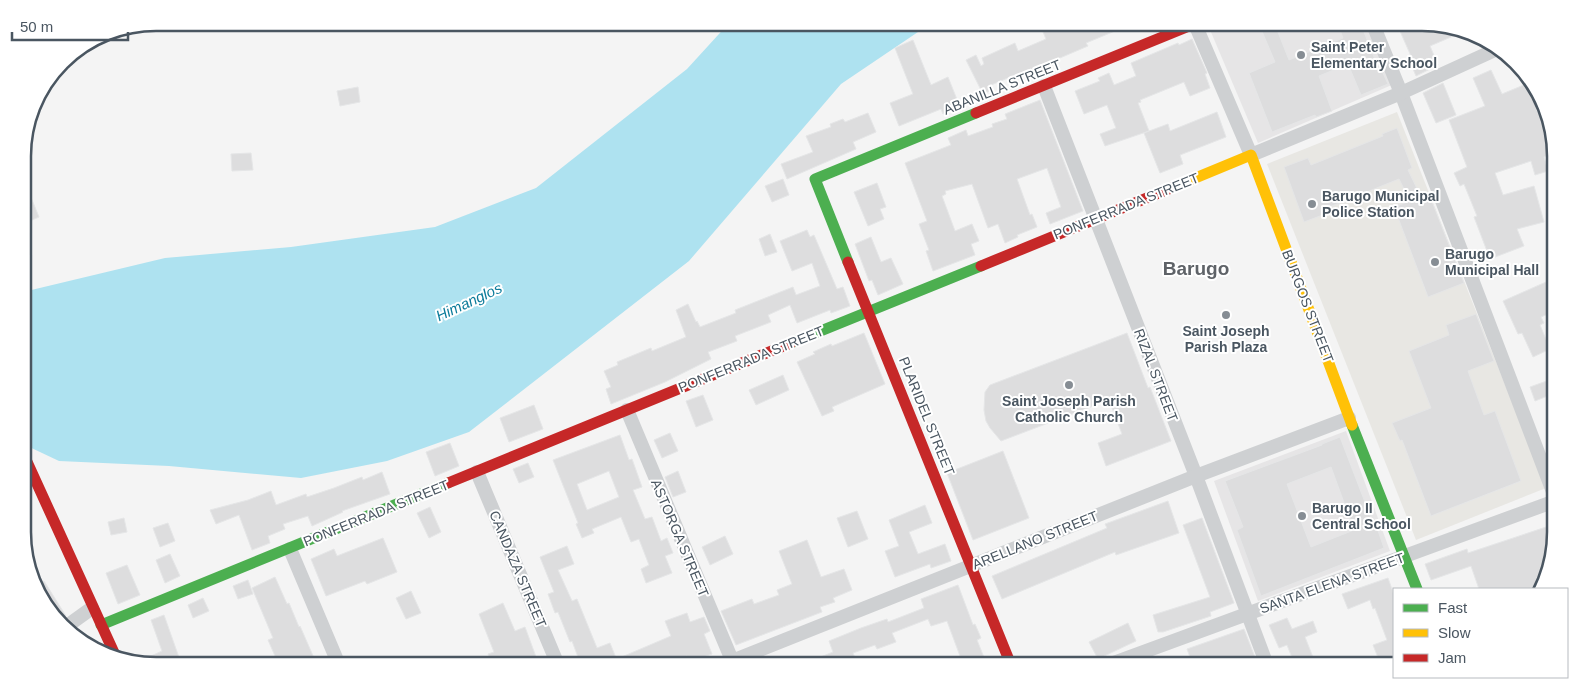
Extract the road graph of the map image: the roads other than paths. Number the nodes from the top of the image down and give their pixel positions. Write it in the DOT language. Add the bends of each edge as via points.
graph roads {
  1 [pos="1177,31"];
  2 [pos="1200,31"];
  3 [pos="1376,31"];
  4 [pos="1490,52"];
  5 [pos="1044,86"];
  6 [pos="1401,93"];
  7 [pos="1251,155"];
  8 [pos="816,179"];
  9 [pos="1095,219"];
  10 [pos="869,311"];
  11 [pos="627,410"];
  12 [pos="1350,418"];
  13 [pos="31,468"];
  14 [pos="478,472"];
  15 [pos="1196,476"];
  16 [pos="1547,476"];
  17 [pos="1547,504"];
  18 [pos="290,548"];
  19 [pos="1405,557"];
  20 [pos="971,566"];
  21 [pos="1417,588"];
  22 [pos="92,608"];
  23 [pos="1248,614"];
  24 [pos="71,623"];
  25 [pos="101,625"];
  26 [pos="112,649"];
  27 [pos="1007,656"];
  28 [pos="1132,656"];
  29 [pos="1264,656"];
  30 [pos="335,657"];
  31 [pos="555,657"];
  32 [pos="726,657"];
  33 [pos="747,657"];
  1 -- 5 [label="street, ABANILLA STREET"];
  2 -- 7 [label="street, BURGOS STREET"];
  3 -- 6 [label="street"];
  4 -- 6 [label="street, PONFERRADA STREET"];
  5 -- 8 [label="street, ABANILLA STREET"];
  5 -- 9 [label="street, RIZAL STREET"];
  6 -- 7 [label="street, PONFERRADA STREET"];
  6 -- 16 [label="street"];
  7 -- 9 [label="street, PONFERRADA STREET"];
  7 -- 12 [label="street, BURGOS STREET"];
  8 -- 10 [label="street, PLARIDEL STREET"];
  9 -- 10 [label="street, PONFERRADA STREET"];
  9 -- 15 [label="street, RIZAL STREET"];
  10 -- 11 [label="street, PONFERRADA STREET"];
  10 -- 20 [label="street, PLARIDEL STREET"];
  11 -- 14 [label="street, PONFERRADA STREET"];
  11 -- 32 [label="street, ASTORGA STREET"];
  12 -- 15 [label="street, ARELLANO STREET"];
  12 -- 19 [label="street, BURGOS STREET"];
  13 -- 22 [label="street"];
  14 -- 18 [label="street, PONFERRADA STREET"];
  14 -- 31 [label="street, CANDAZA STREET"];
  15 -- 20 [label="street, ARELLANO STREET"];
  15 -- 23 [label="street, RIZAL STREET"];
  17 -- 19 [label="street, SANTA ELENA STREET"];
  18 -- 25 [label="street, PONFERRADA STREET"];
  18 -- 30 [label="street"];
  19 -- 21 [label="street, BURGOS STREET"];
  19 -- 23 [label="street, SANTA ELENA STREET"];
  20 -- 27 [label="street, PLARIDEL STREET"];
  20 -- 33 [label="street, ARELLANO STREET"];
  22 -- 24 [label="street"];
  22 -- 25 [label="street"];
  23 -- 28 [label="street, SANTA ELENA STREET"];
  23 -- 29 [label="street, RIZAL STREET"];
  25 -- 26 [label="street"];
}
